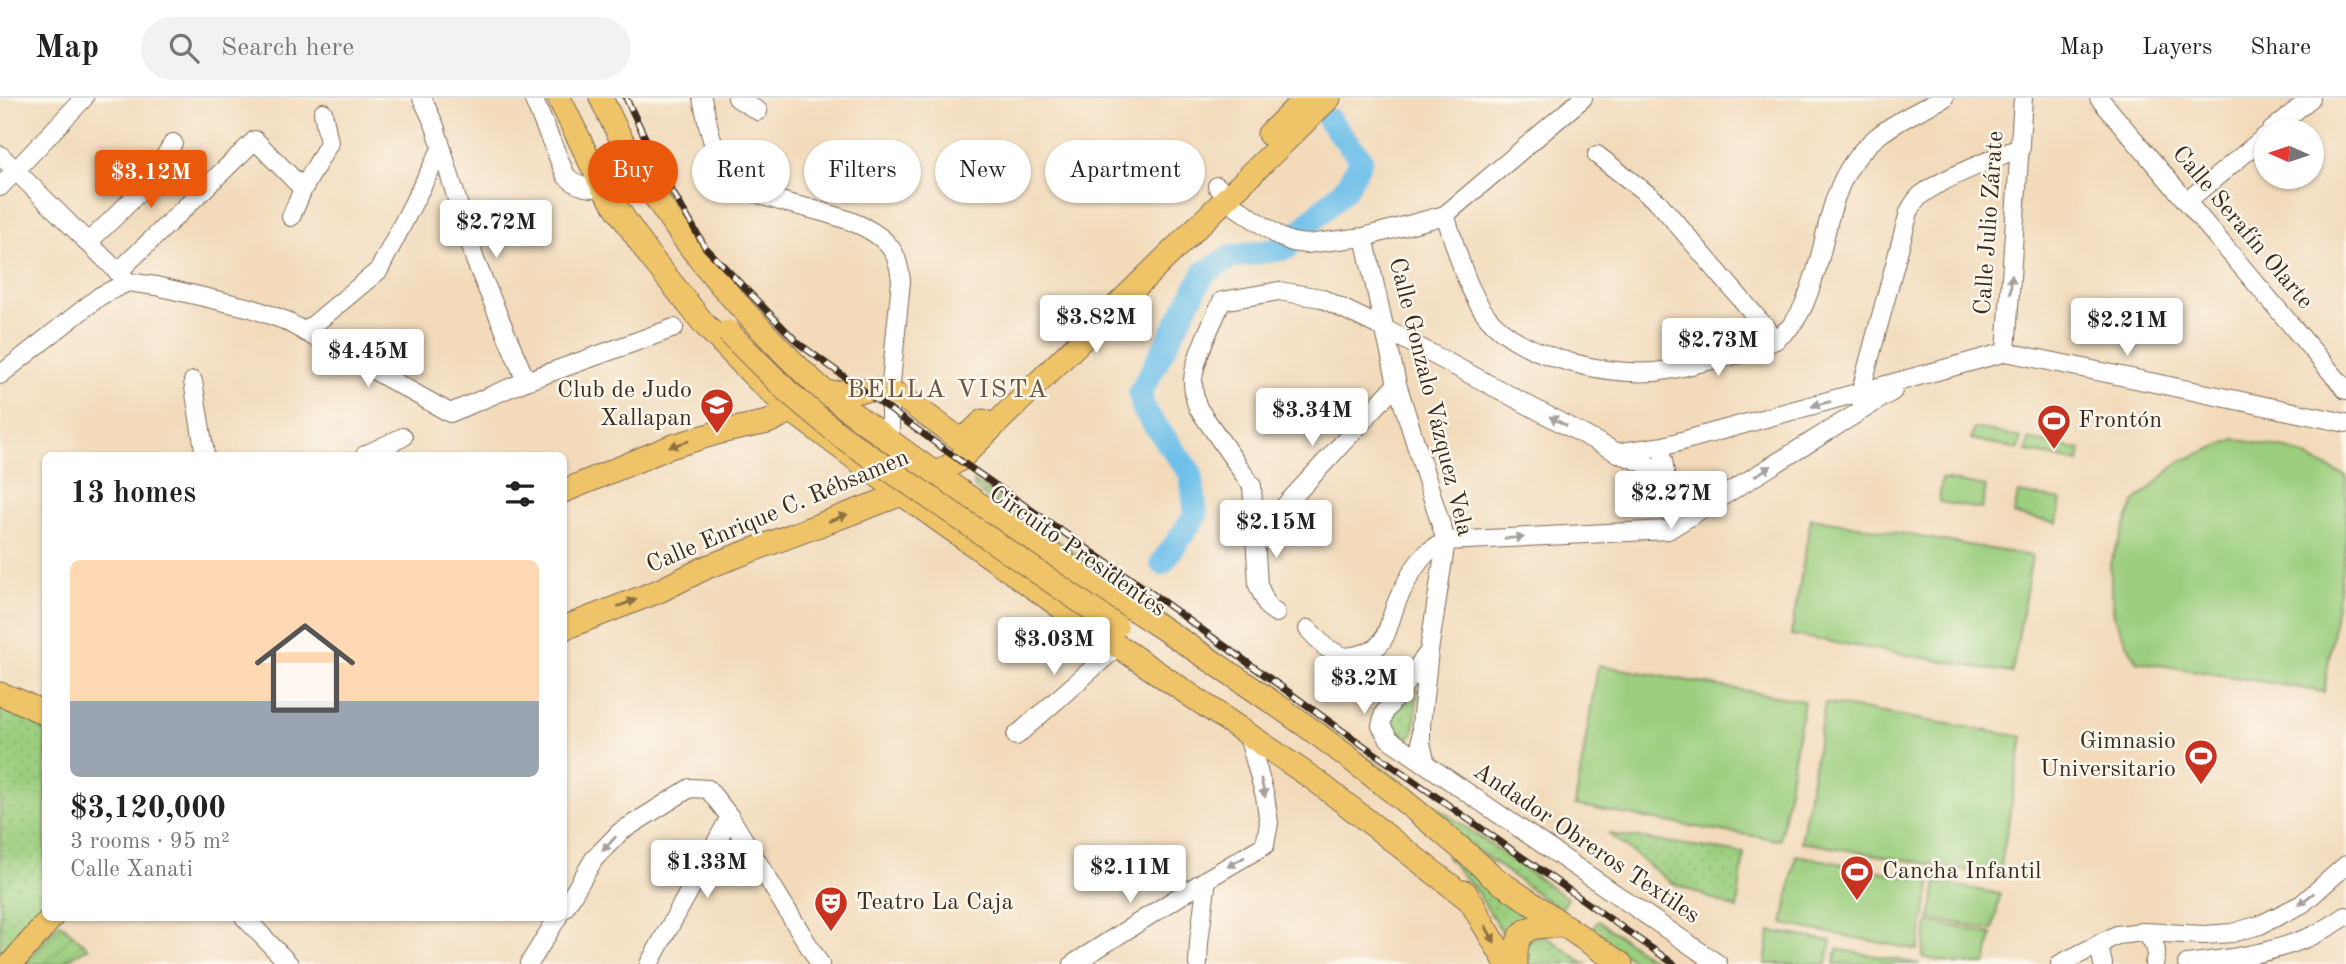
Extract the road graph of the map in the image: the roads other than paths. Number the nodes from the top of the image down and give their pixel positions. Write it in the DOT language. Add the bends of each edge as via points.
graph roads {
  1 [pos="84,98"];
  2 [pos="422,98"];
  3 [pos="533,98"];
  4 [pos="559,98"];
  5 [pos="572,98"];
  6 [pos="590,98"];
  7 [pos="601,98"];
  8 [pos="702,98"];
  9 [pos="737,98"];
  10 [pos="1306,98"];
  11 [pos="1329,98"];
  12 [pos="1583,98"];
  13 [pos="1944,98"];
  14 [pos="2024,98"];
  15 [pos="2099,98"];
  16 [pos="2311,98"];
  17 [pos="758,111"];
  18 [pos="323,112"];
  19 [pos="2286,119"];
  20 [pos="173,143"];
  21 [pos="2254,145"];
  22 [pos="2021,146"];
  23 [pos="441,149"];
  24 [pos="0,155"];
  25 [pos="1597,155"];
  26 [pos="588,157"];
  27 [pos="16,171"];
  28 [pos="0,187"];
  29 [pos="303,189"];
  30 [pos="588,189"];
  31 [pos="1221,192"];
  32 [pos="2188,201"];
  33 [pos="613,203"];
  34 [pos="1445,215"];
  35 [pos="291,217"];
  36 [pos="1364,237"];
  37 [pos="87,243"];
  38 [pos="123,277"];
  39 [pos="733,326"];
  40 [pos="674,328"];
  41 [pos="1385,329"];
  42 [pos="305,332"];
  43 [pos="1776,340"];
  44 [pos="2006,352"];
  45 [pos="785,354"];
  46 [pos="0,375"];
  47 [pos="758,380"];
  48 [pos="193,381"];
  49 [pos="526,381"];
  50 [pos="1396,384"];
  51 [pos="2346,390"];
  52 [pos="827,393"];
  53 [pos="890,393"];
  54 [pos="1861,402"];
  55 [pos="791,410"];
  56 [pos="2346,423"];
  57 [pos="403,437"];
  58 [pos="899,446"];
  59 [pos="1664,446"];
  60 [pos="205,452"];
  61 [pos="371,452"];
  62 [pos="1618,453"];
  63 [pos="1665,472"];
  64 [pos="936,474"];
  65 [pos="567,490"];
  66 [pos="902,494"];
  67 [pos="1671,502"];
  68 [pos="1690,517"];
  69 [pos="1638,532"];
  70 [pos="1255,538"];
  71 [pos="1446,541"];
  72 [pos="1044,549"];
  73 [pos="1022,579"];
  74 [pos="1088,579"];
  75 [pos="1065,610"];
  76 [pos="1276,612"];
  77 [pos="567,627"];
  78 [pos="1308,629"];
  79 [pos="1117,647"];
  80 [pos="1429,651"];
  81 [pos="0,694"];
  82 [pos="42,712"];
  83 [pos="1247,732"];
  84 [pos="1016,736"];
  85 [pos="1426,764"];
  86 [pos="730,817"];
  87 [pos="1458,865"];
  88 [pos="2346,865"];
  89 [pos="1207,879"];
  90 [pos="1502,884"];
  91 [pos="1473,903"];
  92 [pos="567,904"];
  93 [pos="2346,916"];
  94 [pos="48,921"];
  95 [pos="248,921"];
  96 [pos="556,921"];
  97 [pos="1563,926"];
  98 [pos="2144,932"];
  99 [pos="2102,942"];
  100 [pos="11,964"];
  101 [pos="289,964"];
  102 [pos="529,964"];
  103 [pos="649,964"];
  104 [pos="820,964"];
  105 [pos="1073,964"];
  106 [pos="1198,964"];
  107 [pos="1507,964"];
  108 [pos="1517,964"];
  109 [pos="1621,964"];
  110 [pos="1718,964"];
  111 [pos="2060,964"];
  112 [pos="2103,964"];
  113 [pos="2154,964"];
  114 [pos="2187,964"];
  1 -- 27 [label="street"];
  2 -- 23 [label="street"];
  3 -- 30 [label="street" via="566,176"];
  4 -- 26 [label="main road"];
  5 -- 39 [label="main road, Circuito Presidentes" via="651,238"];
  6 -- 39 [label="main road, Circuito Presidentes" via="632,182"];
  7 -- 45 [label="main road" via="673,226 704,267"];
  8 -- 53 [label="street" via="715,150 737,182 757,194 851,222 882,238 892,250 901,281"];
  9 -- 17 [label="street"];
  10 -- 31 [label="main road, Calle Enrique C. Rébsamen"];
  11 -- 31 [label="main road, Calle Enrique C. Rébsamen"];
  12 -- 34 [label="street"];
  13 -- 43 [label="street" via="1882,132 1848,167 1807,300"];
  14 -- 22 [label="street, Calle Julio Zárate"];
  15 -- 32 [label="street, Calle Serafín Olarte"];
  16 -- 19 [label="street"];
  18 -- 29 [label="street" via="330,143"];
  20 -- 37 [label="street" via="131,203"];
  21 -- 32 [label="street"];
  44 -- 22 [label="street, Calle Julio Zárate, one-way"];
  22 -- 54 [label="street" via="1936,186 1914,203"];
  23 -- 42 [label="street" via="379,270"];
  23 -- 49 [label="street" via="475,260"];
  24 -- 27 [label="street"];
  25 -- 43 [label="street" via="1659,203"];
  27 -- 28 [label="street"];
  27 -- 37 [label="street"];
  29 -- 35 [label="street"];
  29 -- 38 [label="street" via="255,140"];
  31 -- 36 [label="street" via="1236,207 1292,242"];
  31 -- 53 [label="main road, Calle Enrique C. Rébsamen" via="971,434 958,438"];
  31 -- 64 [label="main road, Calle Enrique C. Rébsamen" via="966,453"];
  32 -- 51 [label="street, Calle Serafín Olarte"];
  33 -- 47 [label="main road" via="678,293"];
  34 -- 36 [label="street"];
  34 -- 43 [label="street" via="1484,313 1519,342 1572,364 1655,372 1753,351"];
  36 -- 41 [label="street, Calle Gonzalo Vázquez Vela"];
  37 -- 38 [label="street"];
  38 -- 42 [label="street" via="251,308"];
  38 -- 46 [label="street"];
  39 -- 87 [label="main road, Circuito Presidentes, bridge" via="787,391 842,437"];
  40 -- 49 [label="street"];
  41 -- 50 [label="street, Calle Gonzalo Vázquez Vela"];
  62 -- 41 [label="street, one-way"];
  41 -- 70 [label="street" via="1321,298 1300,294 1279,291 1222,301 1193,378 1195,399 1252,486"];
  42 -- 49 [label="street" via="450,412"];
  44 -- 54 [label="street" via="1911,380"];
  44 -- 56 [label="street"];
  45 -- 47 [label="main road" via="790,371 785,383 771,386"];
  45 -- 52 [label="main road"];
  47 -- 55 [label="main road"];
  48 -- 60 [label="street"];
  50 -- 70 [label="street"];
  50 -- 71 [label="street, Calle Gonzalo Vázquez Vela"];
  52 -- 53 [label="main road, Calle Enrique C. Rébsamen"];
  52 -- 55 [label="main road"];
  52 -- 58 [label="main road"];
  53 -- 58 [label="street"];
  54 -- 59 [label="street, one-way"];
  68 -- 54 [label="street, one-way"];
  55 -- 65 [label="main road, one-way" via="768,422 670,447"];
  55 -- 66 [label="main road"];
  57 -- 61 [label="street"];
  58 -- 64 [label="main road"];
  58 -- 66 [label="main road" via="911,471"];
  59 -- 62 [label="street"];
  59 -- 63 [label="street"];
  62 -- 63 [label="street"];
  63 -- 67 [label="street"];
  64 -- 66 [label="main road, Calle Enrique C. Rébsamen"];
  64 -- 72 [label="main road"];
  66 -- 73 [label="main road"];
  77 -- 66 [label="main road, Calle Enrique C. Rébsamen, one-way" via="707,567"];
  67 -- 68 [label="street"];
  67 -- 69 [label="street"];
  68 -- 69 [label="street" via="1668,530"];
  71 -- 69 [label="street, one-way"];
  70 -- 76 [label="street" via="1258,585 1268,607"];
  71 -- 78 [label="street" via="1428,552 1413,572 1386,638 1372,650 1344,657 1325,647"];
  71 -- 80 [label="street, Calle Gonzalo Vázquez Vela"];
  72 -- 73 [label="main road" via="1047,561 1043,572 1034,579"];
  72 -- 74 [label="main road"];
  73 -- 75 [label="main road"];
  74 -- 75 [label="main road" via="1066,587 1062,598"];
  74 -- 90 [label="main road" via="1312,730 1437,825"];
  75 -- 79 [label="main road"];
  79 -- 83 [label="main road"];
  79 -- 84 [label="street"];
  80 -- 85 [label="street, Calle Gonzalo Vázquez Vela" via="1421,725"];
  80 -- 85 [label="street, Calle Gonzalo Vázquez Vela" via="1384,713 1381,726 1389,739"];
  81 -- 82 [label="main road"];
  83 -- 89 [label="street, one-way" via="1265,796 1269,823 1265,845"];
  83 -- 91 [label="main road"];
  85 -- 110 [label="street, Andador Obreros Textiles"];
  86 -- 92 [label="street, one-way" via="708,789 690,788 620,832 594,859"];
  86 -- 103 [label="street"];
  86 -- 104 [label="street"];
  87 -- 90 [label="main road, Circuito Presidentes"];
  87 -- 91 [label="main road, Circuito Presidentes"];
  88 -- 98 [label="street, one-way" via="2302,904 2260,925 2204,935"];
  89 -- 105 [label="street"];
  89 -- 106 [label="street"];
  90 -- 97 [label="main road, Circuito Presidentes"];
  91 -- 107 [label="main road, Circuito Presidentes, one-way"];
  93 -- 114 [label="street" via="2309,938 2280,948"];
  94 -- 100 [label="main road"];
  95 -- 101 [label="street"];
  96 -- 102 [label="street"];
  97 -- 108 [label="main road" via="1527,928 1519,937"];
  97 -- 109 [label="main road, Circuito Presidentes"];
  98 -- 99 [label="street"];
  98 -- 113 [label="street" via="2155,942"];
  99 -- 111 [label="street"];
  99 -- 112 [label="street"];
}
